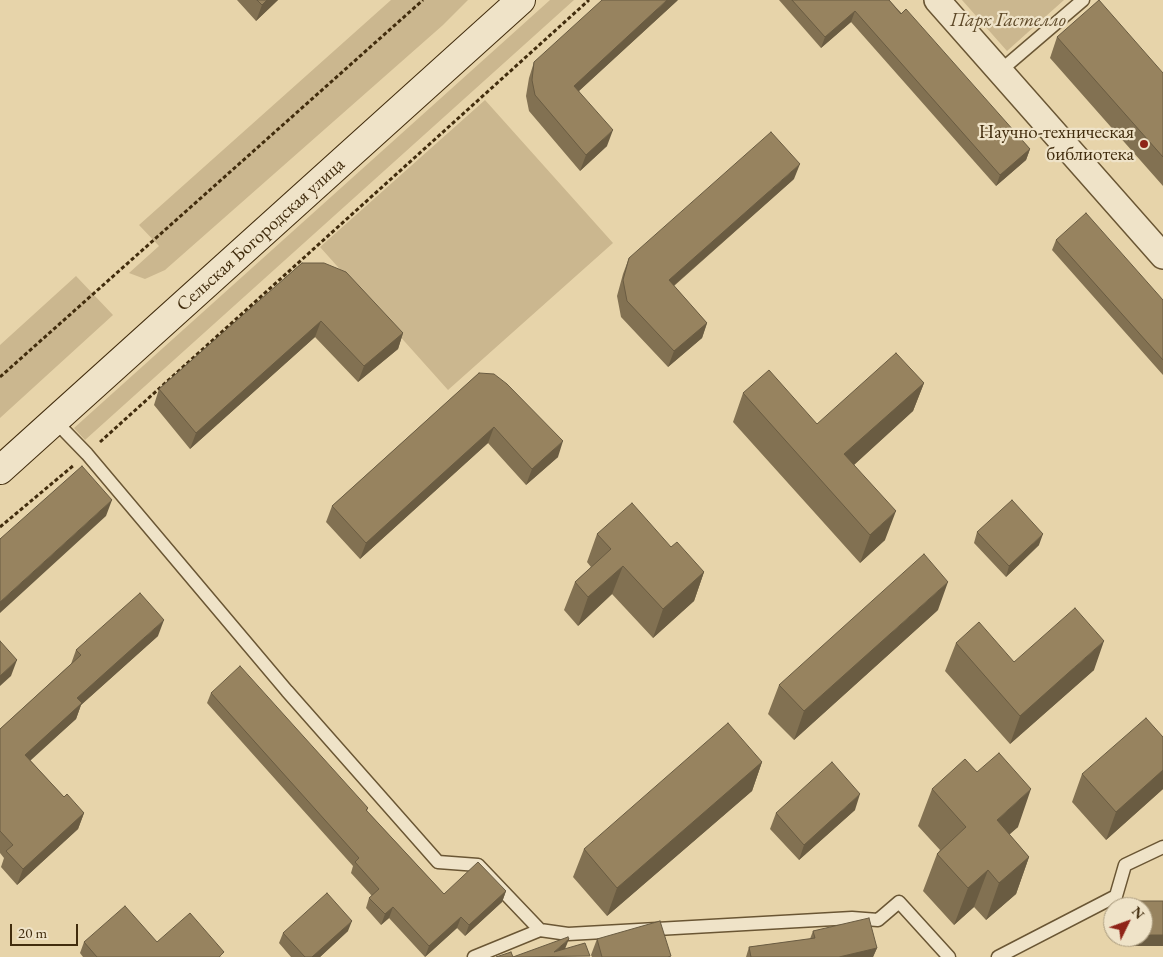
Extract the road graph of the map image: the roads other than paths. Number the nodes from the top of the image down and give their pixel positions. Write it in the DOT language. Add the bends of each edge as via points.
graph roads {
  1 [pos="521,0"];
  2 [pos="937,0"];
  3 [pos="1083,0"];
  4 [pos="1000,71"];
  5 [pos="1163,256"];
  6 [pos="55,421"];
  7 [pos="0,470"];
  8 [pos="1163,847"];
  9 [pos="540,930"];
  10 [pos="474,957"];
  11 [pos="949,957"];
  12 [pos="998,957"];
  1 -- 6 [label="main road, Сельская Богородская улица"];
  2 -- 4 [label="street"];
  3 -- 4 [label="lane"];
  4 -- 5 [label="street"];
  6 -- 7 [label="main road, Сельская Богородская улица"];
  6 -- 9 [label="lane" via="87,454 438,862 478,865"];
  8 -- 12 [label="lane" via="1125,865 1116,896"];
  9 -- 10 [label="lane"];
  9 -- 11 [label="lane" via="568,934 852,918 878,920 899,902"];
}
